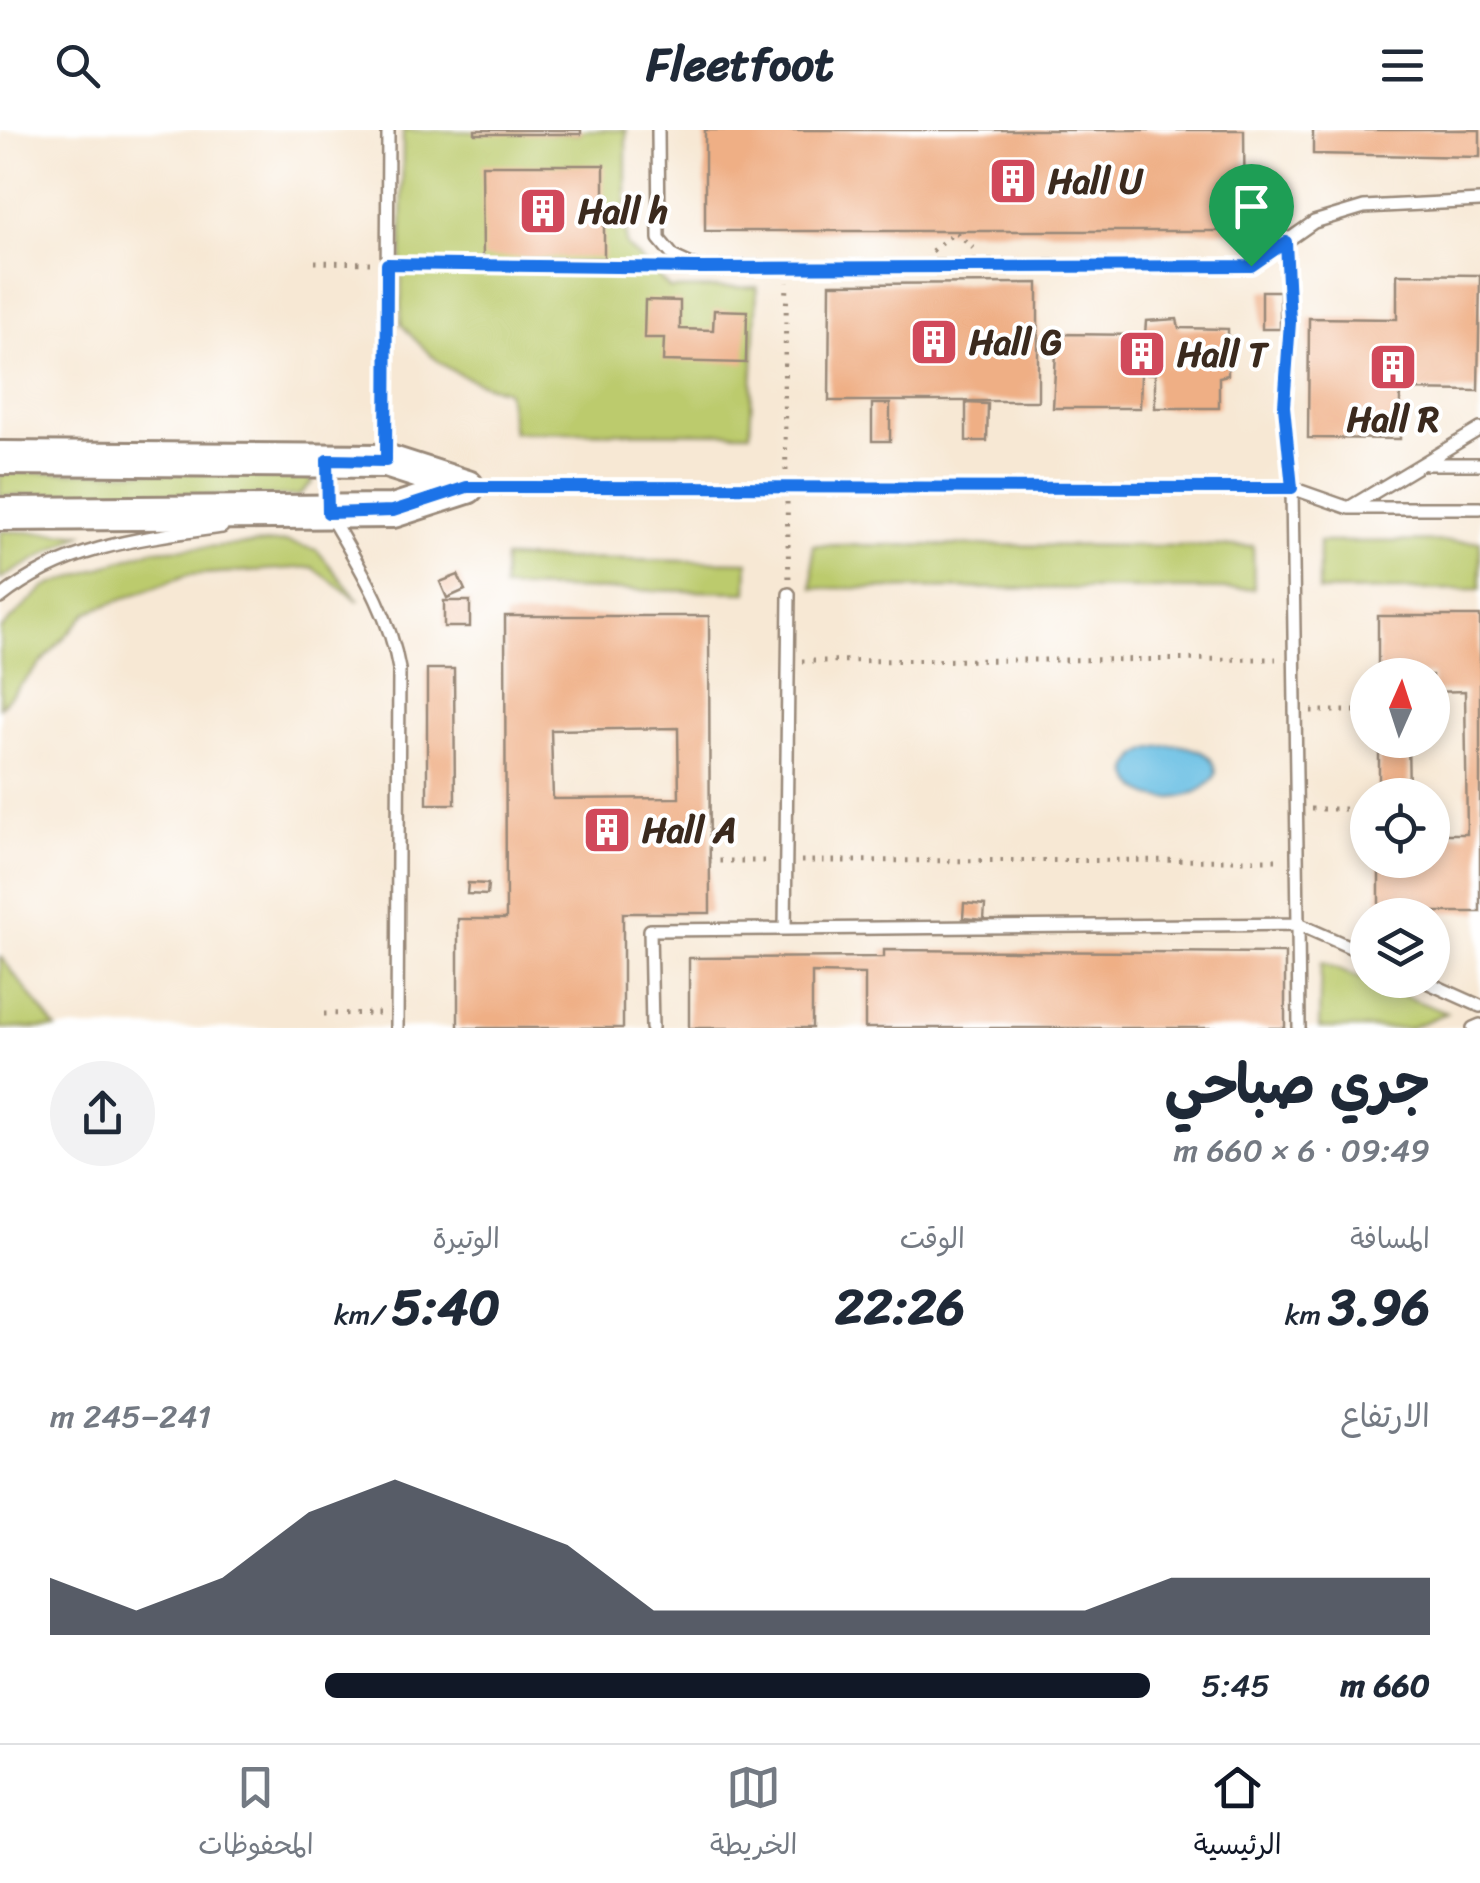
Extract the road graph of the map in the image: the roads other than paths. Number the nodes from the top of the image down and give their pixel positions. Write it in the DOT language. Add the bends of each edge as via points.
graph roads {
  1 [pos="388,130"];
  2 [pos="658,130"];
  3 [pos="1480,201"];
  4 [pos="1480,430"];
  5 [pos="0,458"];
  6 [pos="327,460"];
  7 [pos="386,461"];
  8 [pos="1422,464"];
  9 [pos="1480,464"];
  10 [pos="448,487"];
  11 [pos="1292,488"];
  12 [pos="1348,508"];
  13 [pos="1480,508"];
  14 [pos="328,513"];
  15 [pos="0,514"];
  16 [pos="789,594"];
  17 [pos="0,598"];
  18 [pos="1298,924"];
  19 [pos="785,929"];
  20 [pos="1350,947"];
  21 [pos="1450,993"];
  22 [pos="1480,1006"];
  23 [pos="1480,1025"];
  24 [pos="397,1028"];
  25 [pos="652,1028"];
  26 [pos="1300,1028"];
  27 [pos="1472,1028"];
  1 -- 7 [label="lane"];
  2 -- 3 [label="lane" via="659,239 696,268 1251,266 1314,222 1364,207"];
  4 -- 8 [label="lane"];
  5 -- 6 [label="street"];
  6 -- 7 [label="street"];
  6 -- 14 [label="street"];
  7 -- 10 [label="street"];
  8 -- 9 [label="lane"];
  8 -- 12 [label="lane"];
  10 -- 11 [label="lane"];
  10 -- 14 [label="street" via="393,511"];
  11 -- 12 [label="lane"];
  11 -- 18 [label="lane"];
  12 -- 13 [label="lane"];
  14 -- 15 [label="street"];
  14 -- 17 [label="lane" via="84,551 42,568"];
  14 -- 24 [label="lane" via="378,598 399,669"];
  16 -- 19 [label="lane"];
  18 -- 19 [label="lane"];
  18 -- 20 [label="lane"];
  18 -- 26 [label="lane"];
  19 -- 25 [label="lane" via="650,930"];
  21 -- 22 [label="lane"];
  23 -- 27 [label="lane"];
}
